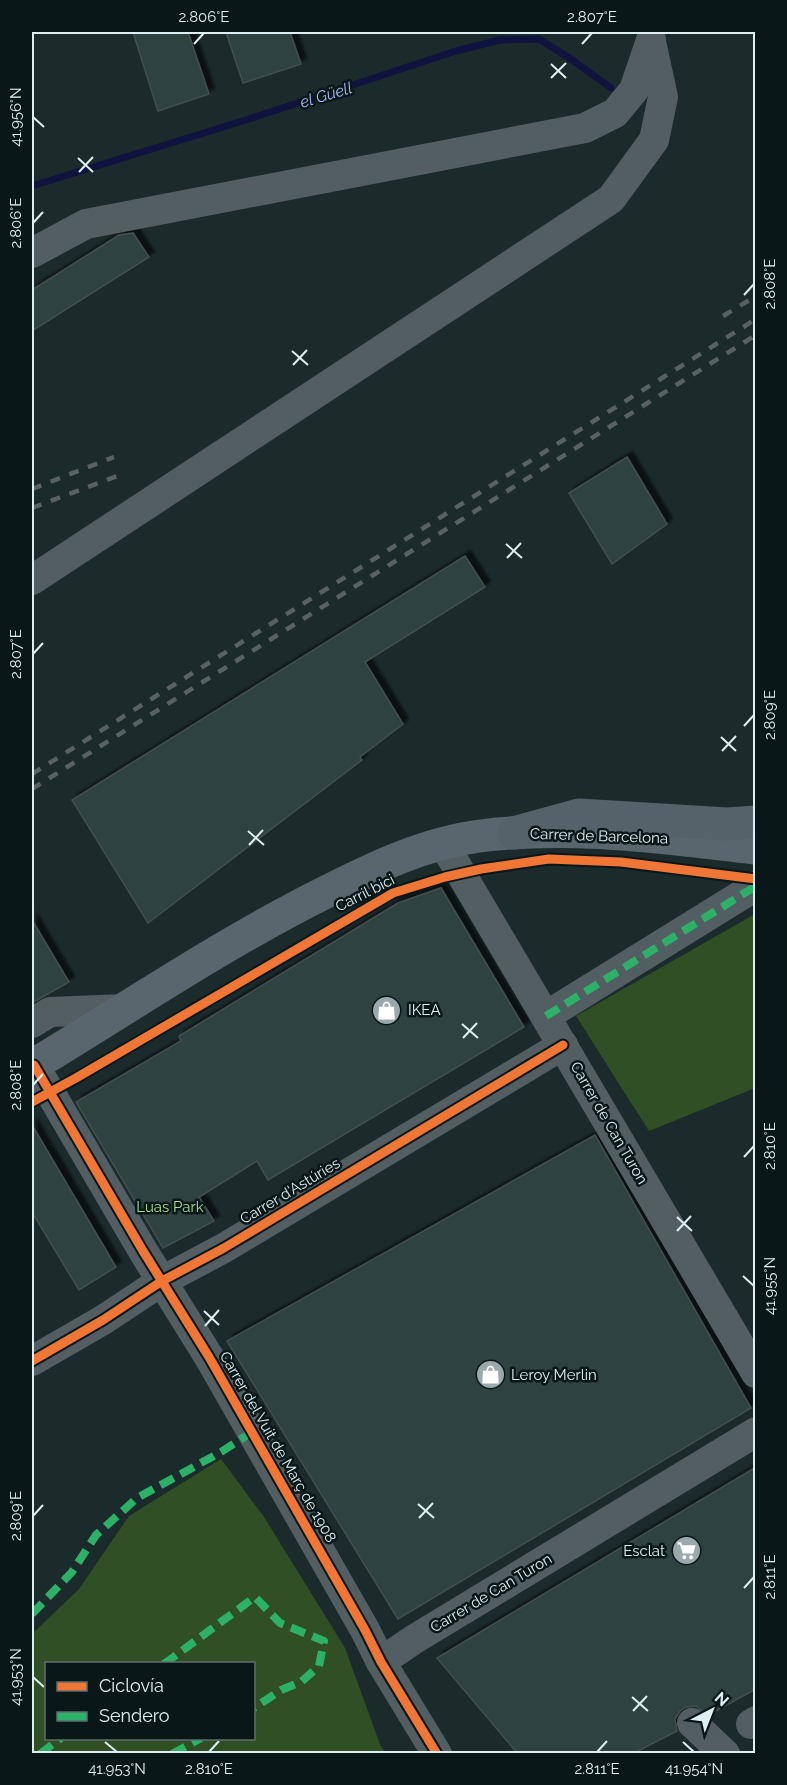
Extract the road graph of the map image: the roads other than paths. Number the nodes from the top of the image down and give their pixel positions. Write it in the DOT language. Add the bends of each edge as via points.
graph roads {
  1 [pos="650,37"];
  2 [pos="32,253"];
  3 [pos="32,580"];
  4 [pos="756,822"];
  5 [pos="514,833"];
  6 [pos="443,843"];
  7 [pos="756,848"];
  8 [pos="756,886"];
  9 [pos="124,1009"];
  10 [pos="546,1016"];
  11 [pos="32,1023"];
  12 [pos="563,1045"];
  13 [pos="33,1065"];
  14 [pos="162,1281"];
  15 [pos="32,1361"];
  16 [pos="756,1373"];
  17 [pos="756,1432"];
  18 [pos="381,1662"];
  19 [pos="693,1723"];
  20 [pos="437,1754"];
  21 [pos="725,1754"];
  1 -- 2 [label="street" via="634,90 615,113 585,128 86,224"];
  1 -- 3 [label="street" via="663,97 654,140 611,199"];
  4 -- 5 [label="highway" via="727,824 579,815"];
  5 -- 6 [label="main road, Carrer de Barcelona"];
  5 -- 7 [label="main road, Carrer de Barcelona" via="636,835"];
  6 -- 9 [label="main road, Carrer de Barcelona" via="377,866 274,918"];
  6 -- 10 [label="street, Carrer de Can Turon"];
  8 -- 10 [label="street"];
  9 -- 11 [label="street, Carrer de Barcelona" via="50,1012"];
  9 -- 13 [label="main road, Carrer de Barcelona"];
  10 -- 12 [label="street, Carrer de Can Turon"];
  12 -- 14 [label="street, Carrer d'Astúries" via="224,1248"];
  12 -- 16 [label="street, Carrer de Can Turon"];
  13 -- 14 [label="street, Carrer del Vuit de Març de 1908"];
  14 -- 15 [label="street, Carrer d'Astúries"];
  14 -- 18 [label="street, Carrer del Vuit de Març de 1908"];
  17 -- 18 [label="street, Carrer de Can Turon"];
  18 -- 20 [label="street, Carrer del Vuit de Març de 1908"];
  19 -- 21 [label="street"];
}
